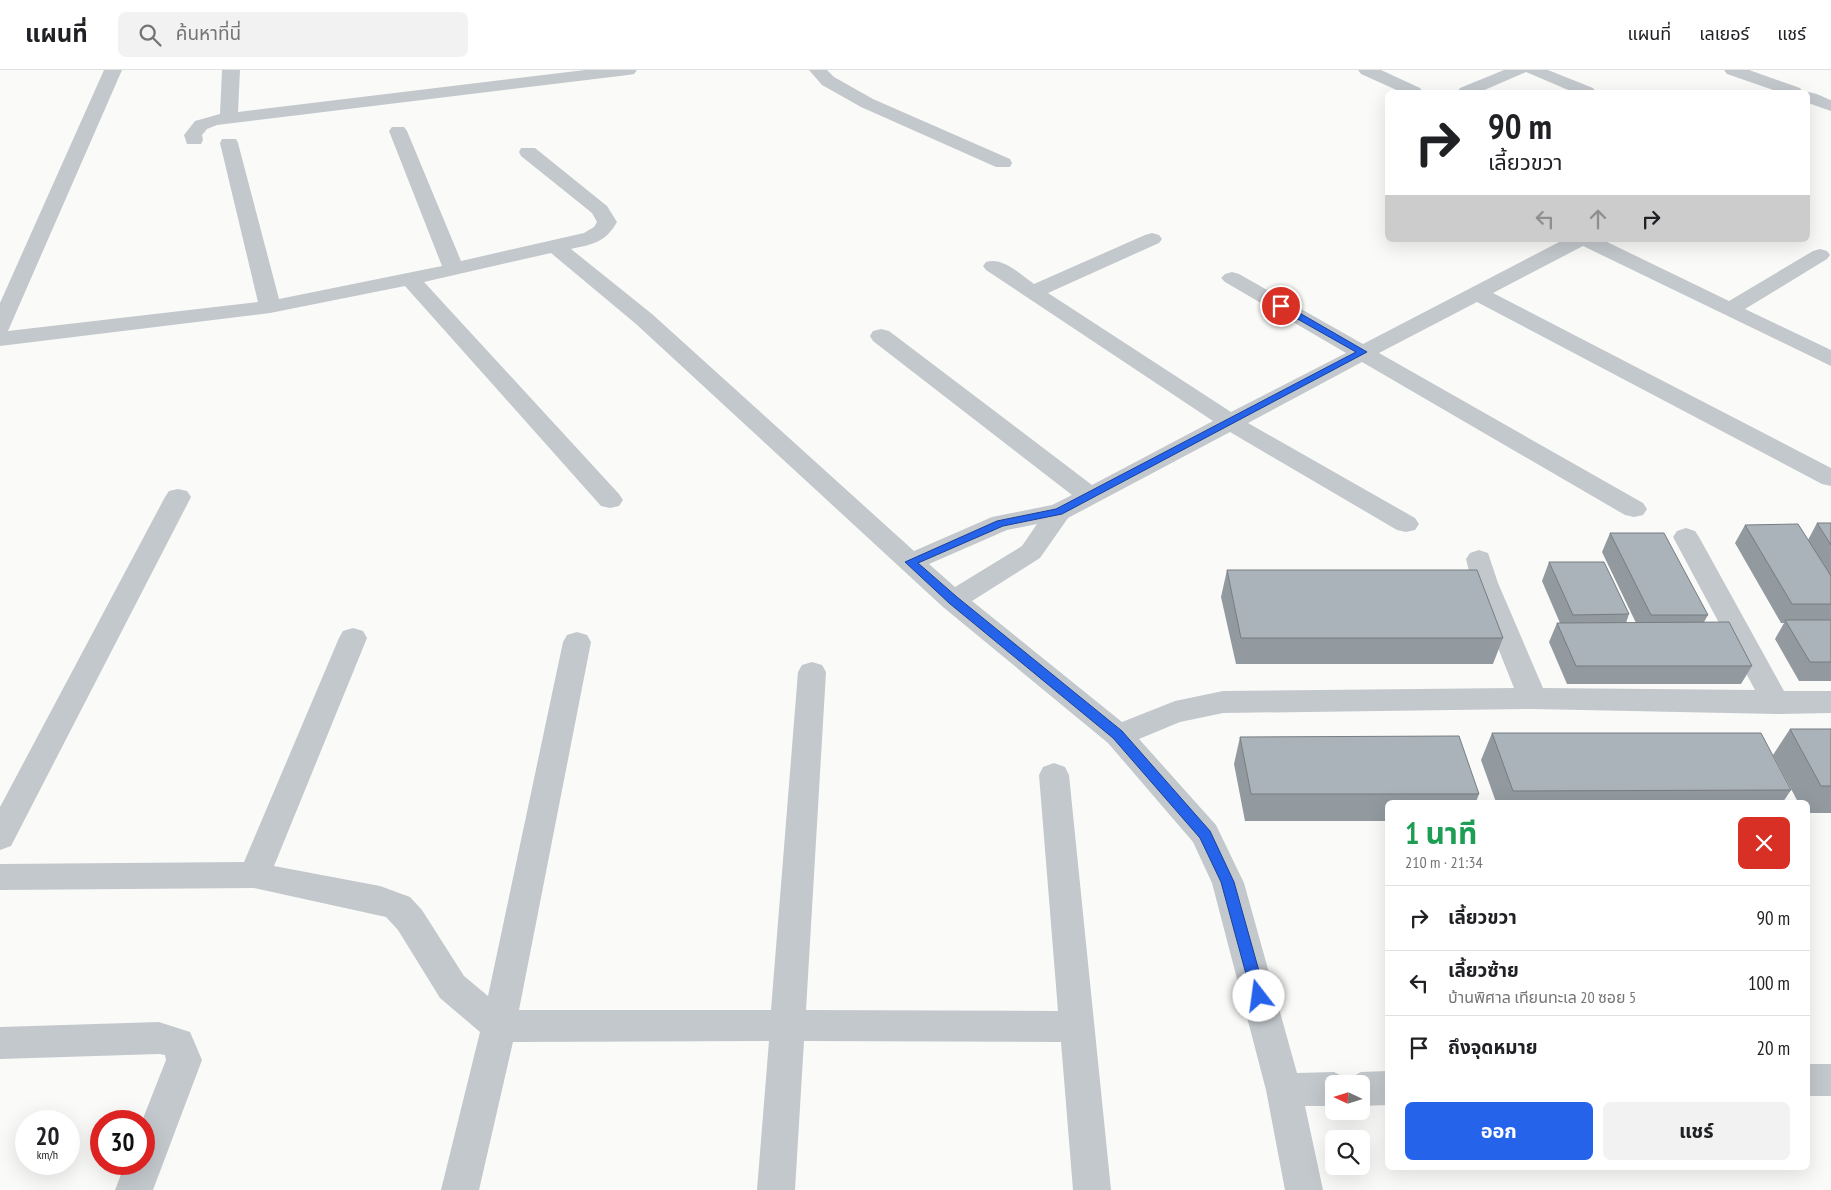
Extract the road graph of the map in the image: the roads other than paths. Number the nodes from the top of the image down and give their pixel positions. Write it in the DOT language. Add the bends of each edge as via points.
graph roads {
  1 [pos="113,70"];
  2 [pos="231,70"];
  3 [pos="628,70"];
  4 [pos="818,70"];
  5 [pos="1367,70"];
  6 [pos="1519,70"];
  7 [pos="1533,70"];
  8 [pos="1733,70"];
  9 [pos="1410,90"];
  10 [pos="1471,90"];
  11 [pos="1582,90"];
  12 [pos="1788,90"];
  13 [pos="1810,98"];
  14 [pos="1831,106"];
  15 [pos="229,118"];
  16 [pos="398,131"];
  17 [pos="194,140"];
  18 [pos="229,144"];
  19 [pos="528,152"];
  20 [pos="1003,163"];
  21 [pos="1152,239"];
  22 [pos="1574,242"];
  23 [pos="1591,242"];
  24 [pos="555,246"];
  25 [pos="1820,255"];
  26 [pos="993,266"];
  27 [pos="453,268"];
  28 [pos="1232,278"];
  29 [pos="410,279"];
  30 [pos="1033,292"];
  31 [pos="1477,293"];
  32 [pos="270,308"];
  33 [pos="1730,309"];
  34 [pos="0,327"];
  35 [pos="881,336"];
  36 [pos="0,339"];
  37 [pos="1363,352"];
  38 [pos="1831,359"];
  39 [pos="1230,422"];
  40 [pos="1831,478"];
  41 [pos="1089,495"];
  42 [pos="178,497"];
  43 [pos="610,500"];
  44 [pos="1634,509"];
  45 [pos="1058,512"];
  46 [pos="1406,524"];
  47 [pos="1686,537"];
  48 [pos="1479,559"];
  49 [pos="910,562"];
  50 [pos="953,600"];
  51 [pos="353,638"];
  52 [pos="577,642"];
  53 [pos="812,672"];
  54 [pos="1533,698"];
  55 [pos="1831,702"];
  56 [pos="1776,703"];
  57 [pos="1118,735"];
  58 [pos="1054,775"];
  59 [pos="0,837"];
  60 [pos="254,875"];
  61 [pos="0,876"];
  62 [pos="788,1025"];
  63 [pos="499,1026"];
  64 [pos="1076,1027"];
  65 [pos="0,1043"];
  66 [pos="1810,1080"];
  67 [pos="1831,1080"];
  68 [pos="1385,1088"];
  69 [pos="1325,1089"];
  70 [pos="1370,1089"];
  71 [pos="1284,1090"];
  72 [pos="134,1190"];
  73 [pos="460,1190"];
  74 [pos="776,1190"];
  75 [pos="1092,1190"];
  76 [pos="1304,1190"];
  1 -- 34 [label="street"];
  2 -- 15 [label="street"];
  3 -- 15 [label="street"];
  4 -- 20 [label="street" via="828,81 860,100"];
  5 -- 9 [label="street"];
  6 -- 10 [label="street"];
  7 -- 11 [label="street"];
  8 -- 12 [label="street"];
  13 -- 14 [label="street"];
  15 -- 17 [label="street" via="201,124 193,135"];
  16 -- 27 [label="street"];
  18 -- 32 [label="street"];
  19 -- 24 [label="street" via="600,210 608,222 591,238"];
  21 -- 30 [label="street"];
  22 -- 31 [label="street"];
  23 -- 33 [label="street"];
  24 -- 27 [label="street"];
  24 -- 49 [label="street" via="644,319"];
  25 -- 33 [label="street"];
  26 -- 30 [label="street"];
  27 -- 29 [label="street"];
  28 -- 37 [label="street"];
  29 -- 32 [label="street"];
  29 -- 43 [label="street"];
  30 -- 39 [label="street"];
  31 -- 37 [label="street"];
  31 -- 40 [label="street"];
  32 -- 36 [label="street"];
  33 -- 38 [label="street"];
  35 -- 41 [label="street"];
  37 -- 39 [label="street"];
  37 -- 44 [label="street"];
  39 -- 41 [label="street"];
  39 -- 46 [label="street"];
  41 -- 45 [label="street"];
  42 -- 59 [label="street"];
  45 -- 49 [label="street" via="1001,523"];
  45 -- 50 [label="street" via="1031,552"];
  47 -- 56 [label="street"];
  48 -- 54 [label="street" via="1485,582"];
  49 -- 50 [label="street"];
  50 -- 57 [label="street"];
  51 -- 60 [label="street"];
  52 -- 63 [label="street"];
  53 -- 62 [label="street"];
  54 -- 56 [label="street"];
  54 -- 57 [label="street" via="1223,702 1175,712"];
  55 -- 56 [label="street"];
  57 -- 71 [label="street" via="1205,834 1228,882"];
  58 -- 64 [label="street"];
  60 -- 61 [label="street"];
  60 -- 63 [label="street" via="380,900 398,907 410,920 452,987"];
  62 -- 63 [label="street"];
  62 -- 64 [label="street"];
  62 -- 74 [label="street"];
  63 -- 73 [label="street"];
  64 -- 75 [label="street"];
  65 -- 72 [label="street" via="159,1038 178,1043 184,1060"];
  66 -- 67 [label="street"];
  68 -- 70 [label="street"];
  69 -- 71 [label="street"];
  71 -- 76 [label="street"];
}
